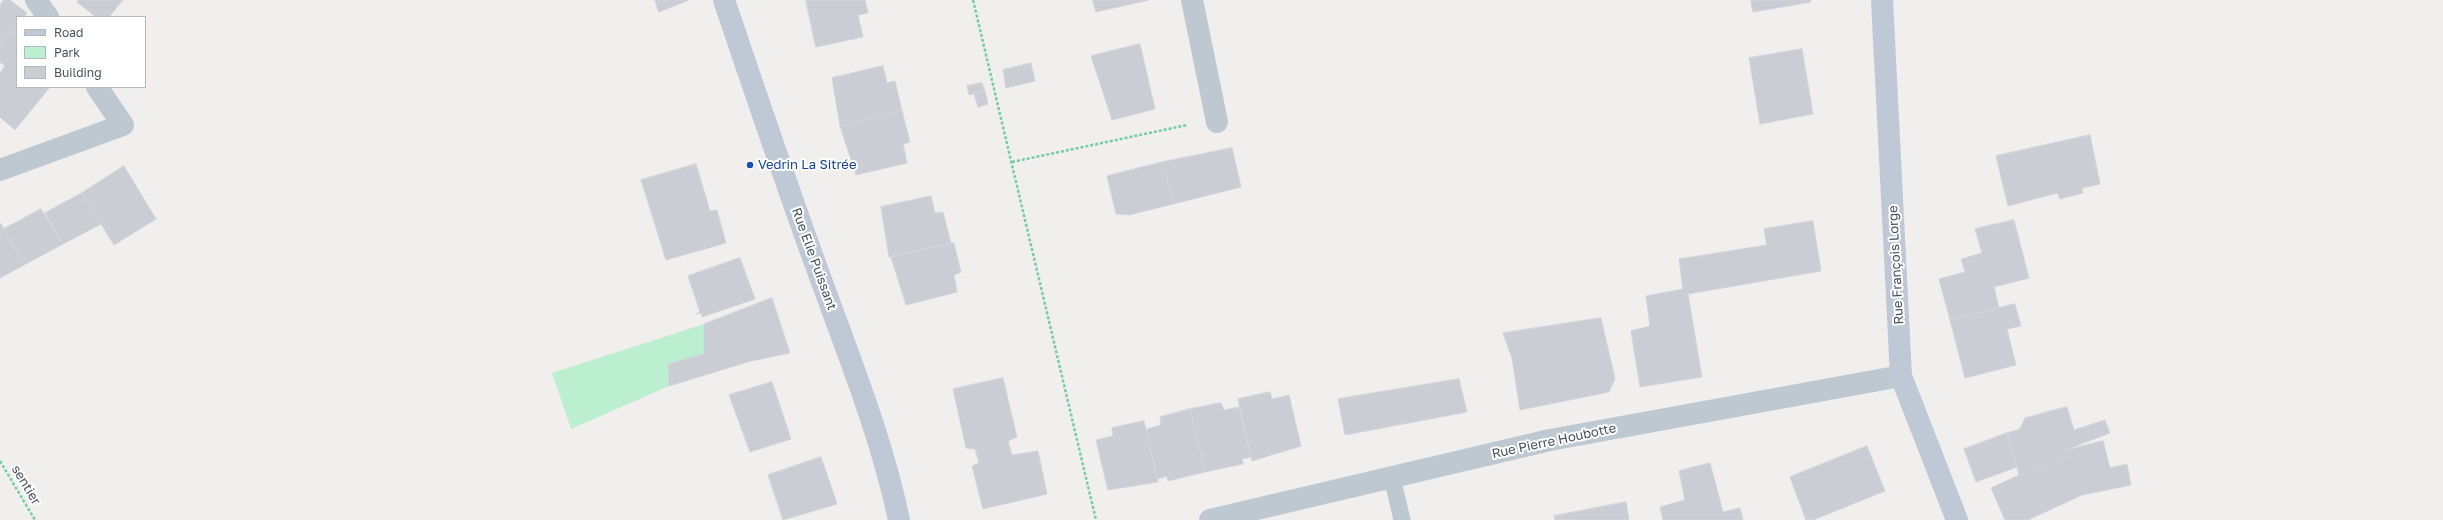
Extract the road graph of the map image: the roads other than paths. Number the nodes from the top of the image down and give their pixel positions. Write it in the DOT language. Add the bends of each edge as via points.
graph roads {
  1 [pos="36,0"];
  2 [pos="724,0"];
  3 [pos="1192,0"];
  4 [pos="1882,0"];
  5 [pos="47,16"];
  6 [pos="98,88"];
  7 [pos="1217,122"];
  8 [pos="0,170"];
  9 [pos="1901,376"];
  10 [pos="1392,477"];
  11 [pos="899,520"];
  12 [pos="1210,520"];
  13 [pos="1402,520"];
  14 [pos="1957,520"];
  1 -- 5 [label="street"];
  2 -- 11 [label="street, Rue Elie Puissant" via="776,156 890,475"];
  3 -- 7 [label="street"];
  4 -- 9 [label="street, Rue François Lorge"];
  6 -- 8 [label="street" via="123,125"];
  9 -- 10 [label="street, Rue Pierre Houbotte" via="1550,440"];
  9 -- 14 [label="street, Rue François Lorge"];
  10 -- 12 [label="street, Rue Pierre Houbotte"];
  10 -- 13 [label="lane"];
}
